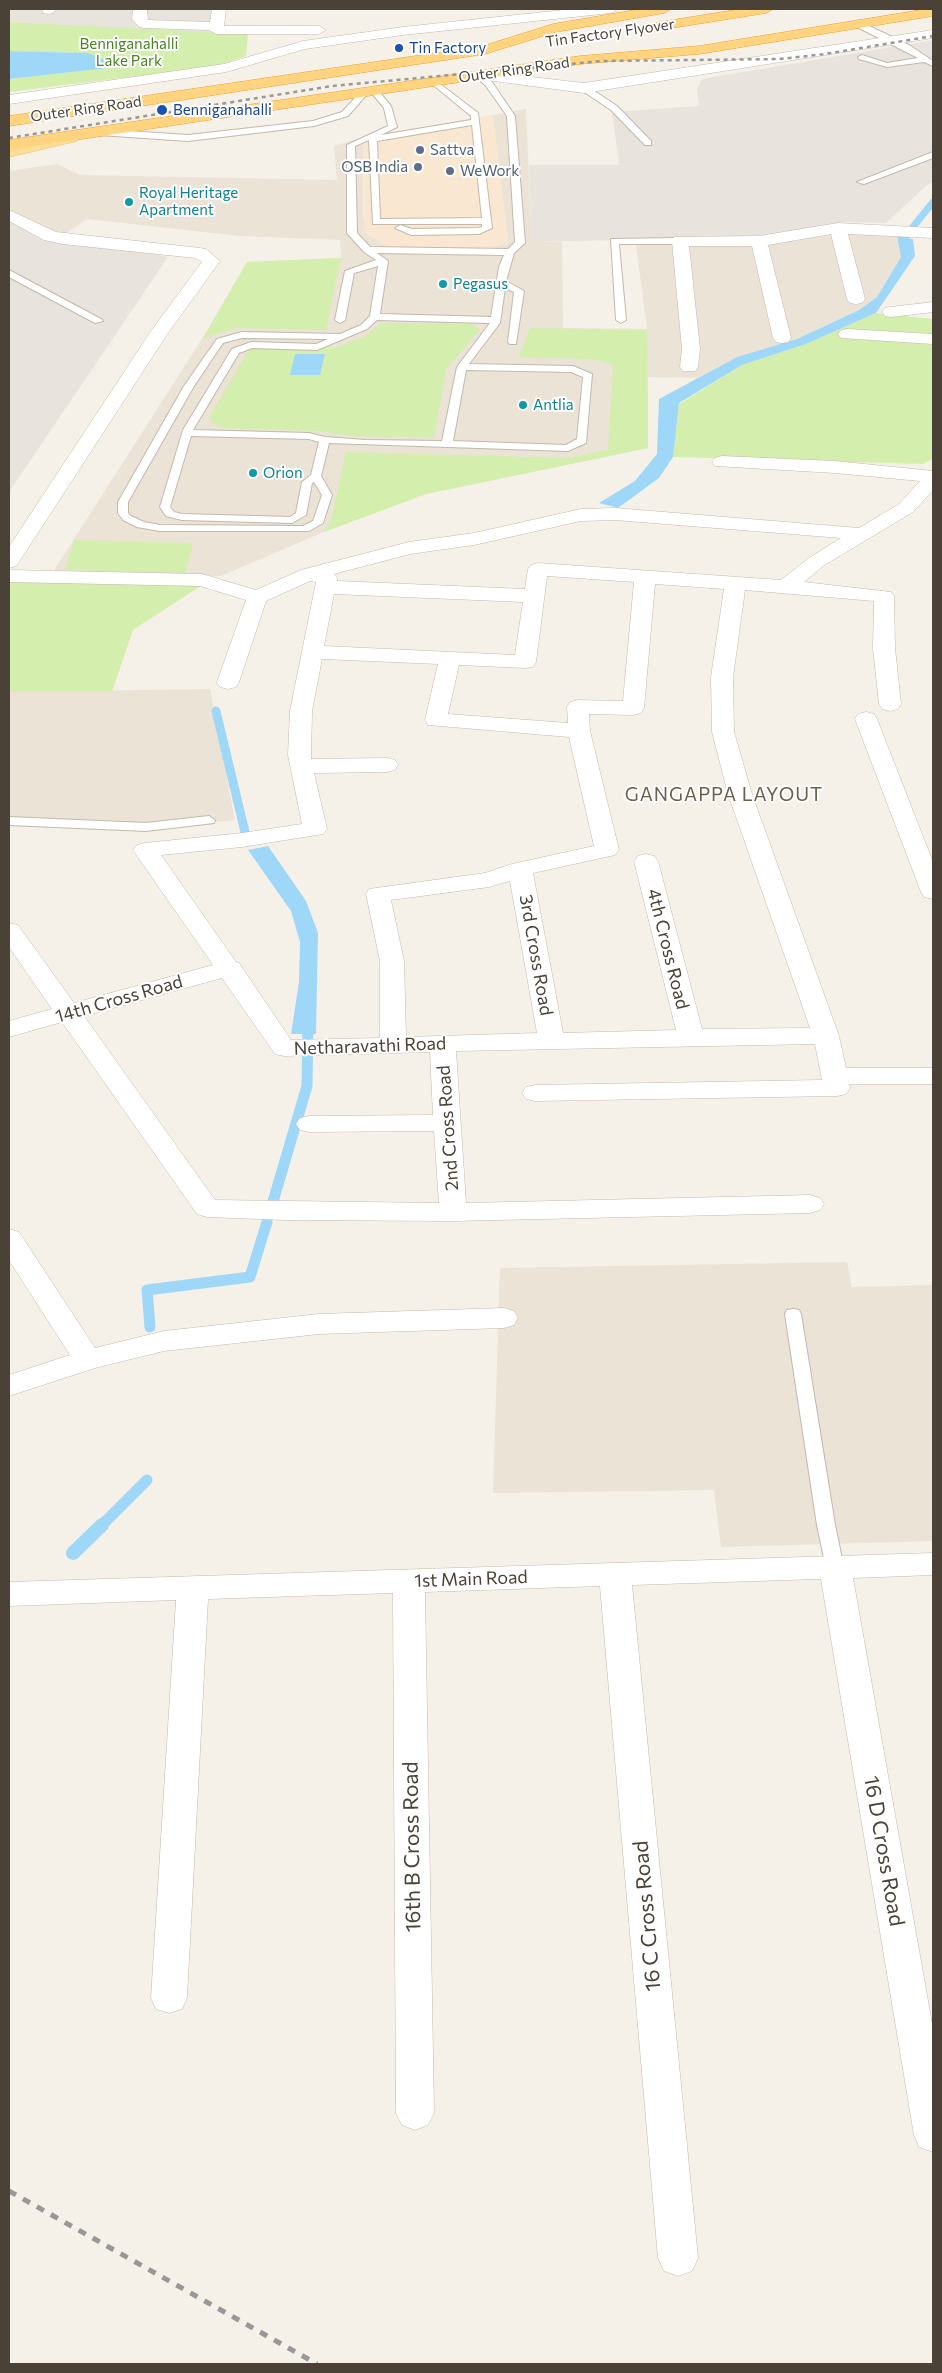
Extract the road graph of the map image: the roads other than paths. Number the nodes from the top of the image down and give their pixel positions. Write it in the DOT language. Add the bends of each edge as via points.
graph roads {
  1 [pos="140,9"];
  2 [pos="219,9"];
  3 [pos="611,9"];
  4 [pos="664,9"];
  5 [pos="933,12"];
  6 [pos="769,15"];
  7 [pos="860,25"];
  8 [pos="216,26"];
  9 [pos="254,31"];
  10 [pos="403,31"];
  11 [pos="626,31"];
  12 [pos="933,34"];
  13 [pos="588,36"];
  14 [pos="893,41"];
  15 [pos="485,50"];
  16 [pos="924,55"];
  17 [pos="862,57"];
  18 [pos="254,59"];
  19 [pos="580,60"];
  20 [pos="933,64"];
  21 [pos="226,68"];
  22 [pos="479,75"];
  23 [pos="435,82"];
  24 [pos="584,88"];
  25 [pos="370,92"];
  26 [pos="189,94"];
  27 [pos="9,100"];
  28 [pos="9,121"];
  29 [pos="476,122"];
  30 [pos="95,132"];
  31 [pos="648,143"];
  32 [pos="9,145"];
  33 [pos="9,152"];
  34 [pos="933,155"];
  35 [pos="861,182"];
  36 [pos="9,215"];
  37 [pos="930,215"];
  38 [pos="487,221"];
  39 [pos="400,228"];
  40 [pos="838,228"];
  41 [pos="927,232"];
  42 [pos="680,241"];
  43 [pos="759,241"];
  44 [pos="368,250"];
  45 [pos="510,252"];
  46 [pos="383,261"];
  47 [pos="9,273"];
  48 [pos="502,283"];
  49 [pos="856,299"];
  50 [pos="933,307"];
  51 [pos="891,312"];
  52 [pos="375,317"];
  53 [pos="340,320"];
  54 [pos="496,320"];
  55 [pos="621,320"];
  56 [pos="98,321"];
  57 [pos="847,334"];
  58 [pos="338,336"];
  59 [pos="782,338"];
  60 [pos="933,339"];
  61 [pos="512,342"];
  62 [pos="462,367"];
  63 [pos="688,367"];
  64 [pos="187,433"];
  65 [pos="325,440"];
  66 [pos="446,444"];
  67 [pos="722,462"];
  68 [pos="316,476"];
  69 [pos="933,478"];
  70 [pos="864,534"];
  71 [pos="9,562"];
  72 [pos="308,574"];
  73 [pos="9,576"];
  74 [pos="645,576"];
  75 [pos="735,584"];
  76 [pos="326,587"];
  77 [pos="786,587"];
  78 [pos="534,596"];
  79 [pos="257,597"];
  80 [pos="312,652"];
  81 [pos="450,659"];
  82 [pos="228,682"];
  83 [pos="890,704"];
  84 [pos="866,719"];
  85 [pos="579,731"];
  86 [pos="386,765"];
  87 [pos="301,766"];
  88 [pos="209,820"];
  89 [pos="9,821"];
  90 [pos="646,861"];
  91 [pos="520,869"];
  92 [pos="931,887"];
  93 [pos="9,930"];
  94 [pos="230,968"];
  95 [pos="67,1013"];
  96 [pos="9,1029"];
  97 [pos="691,1036"];
  98 [pos="826,1036"];
  99 [pos="552,1040"];
  100 [pos="442,1043"];
  101 [pos="393,1044"];
  102 [pos="834,1076"];
  103 [pos="933,1076"];
  104 [pos="535,1094"];
  105 [pos="447,1123"];
  106 [pos="309,1124"];
  107 [pos="810,1204"];
  108 [pos="453,1212"];
  109 [pos="9,1238"];
  110 [pos="792,1314"];
  111 [pos="504,1318"];
  112 [pos="88,1360"];
  113 [pos="9,1386"];
  114 [pos="933,1564"];
  115 [pos="835,1568"];
  116 [pos="615,1574"];
  117 [pos="409,1581"];
  118 [pos="193,1588"];
  119 [pos="9,1594"];
  120 [pos="169,1998"];
  121 [pos="415,2113"];
  122 [pos="933,2135"];
  123 [pos="678,2258"];
  1 -- 8 [label="street" via="139,19 144,24"];
  2 -- 8 [label="street"];
  3 -- 10 [label="street"];
  4 -- 15 [label="highway, Outer Ring Road" via="553,28"];
  5 -- 7 [label="highway, Outer Ring Road"];
  6 -- 11 [label="highway, Tin Factory Flyover"];
  6 -- 19 [label="highway, Tin Factory Flyover" via="616,48"];
  7 -- 14 [label="lane"];
  7 -- 19 [label="highway, Outer Ring Road" via="699,50"];
  8 -- 9 [label="street" via="216,30"];
  9 -- 10 [label="street"];
  9 -- 18 [label="street"];
  10 -- 18 [label="street" via="302,45"];
  12 -- 14 [label="street"];
  13 -- 15 [label="highway, Tin Factory Flyover"];
  14 -- 16 [label="lane"];
  14 -- 24 [label="street"];
  15 -- 26 [label="highway, Outer Ring Road"];
  16 -- 17 [label="lane" via="887,65"];
  16 -- 20 [label="lane"];
  18 -- 21 [label="street"];
  19 -- 22 [label="highway, Outer Ring Road"];
  21 -- 26 [label="highway"];
  21 -- 27 [label="street"];
  22 -- 23 [label="highway, Outer Ring Road"];
  22 -- 24 [label="street"];
  22 -- 45 [label="lane" via="511,116 520,243"];
  23 -- 25 [label="highway, Outer Ring Road"];
  23 -- 29 [label="lane" via="475,115"];
  24 -- 31 [label="lane" via="614,108"];
  25 -- 30 [label="highway, Outer Ring Road"];
  25 -- 30 [label="lane" via="345,114 314,123 188,138"];
  25 -- 44 [label="lane" via="388,108 393,127 351,145 352,233"];
  26 -- 28 [label="highway, Outer Ring Road"];
  29 -- 38 [label="lane"];
  29 -- 38 [label="lane" via="373,139 376,222"];
  30 -- 32 [label="highway, Outer Ring Road"];
  30 -- 33 [label="main road"];
  34 -- 35 [label="lane"];
  36 -- 71 [label="street" via="50,236 63,239 200,253 211,261 160,331"];
  37 -- 41 [label="street"];
  38 -- 39 [label="lane" via="487,228 479,232 411,232"];
  40 -- 41 [label="street"];
  40 -- 43 [label="street"];
  40 -- 49 [label="street"];
  42 -- 43 [label="street"];
  42 -- 55 [label="lane" via="614,241"];
  42 -- 63 [label="street" via="691,349"];
  43 -- 59 [label="street"];
  44 -- 45 [label="lane"];
  44 -- 46 [label="lane"];
  45 -- 48 [label="lane"];
  46 -- 52 [label="lane"];
  46 -- 53 [label="lane" via="350,271"];
  47 -- 56 [label="lane"];
  48 -- 54 [label="lane"];
  48 -- 61 [label="lane" via="519,291"];
  50 -- 51 [label="street"];
  52 -- 54 [label="lane"];
  52 -- 58 [label="lane" via="364,327"];
  54 -- 62 [label="lane"];
  57 -- 60 [label="street"];
  58 -- 64 [label="lane" via="317,347 251,345 237,349"];
  58 -- 68 [label="lane" via="242,335 220,341 189,386 122,508 134,522 160,528 305,529 318,523 327,494"];
  62 -- 66 [label="lane"];
  62 -- 66 [label="lane" via="573,369 588,376 582,441 568,448"];
  64 -- 65 [label="lane" via="309,436"];
  64 -- 68 [label="lane" via="165,507 175,516 292,520 300,515 307,482"];
  65 -- 66 [label="lane"];
  65 -- 68 [label="lane"];
  67 -- 69 [label="street" via="835,468"];
  69 -- 70 [label="street" via="906,508"];
  70 -- 72 [label="street" via="615,514 581,515 474,539 409,548"];
  70 -- 77 [label="street" via="816,562"];
  72 -- 76 [label="street" via="327,578"];
  72 -- 79 [label="street"];
  73 -- 79 [label="street" via="202,580"];
  74 -- 75 [label="street"];
  74 -- 78 [label="street" via="538,569"];
  74 -- 85 [label="street" via="633,708 578,707"];
  75 -- 77 [label="street"];
  75 -- 98 [label="street" via="722,678 723,732 740,794"];
  76 -- 78 [label="street"];
  76 -- 80 [label="street, Netharavathi Road"];
  77 -- 83 [label="street" via="884,596 884,648"];
  78 -- 81 [label="street" via="525,662"];
  79 -- 82 [label="street"];
  80 -- 81 [label="street"];
  80 -- 87 [label="street, Netharavathi Road" via="301,711"];
  81 -- 85 [label="street" via="436,720"];
  84 -- 92 [label="street"];
  85 -- 91 [label="street" via="607,850"];
  86 -- 87 [label="street"];
  87 -- 94 [label="street, Netharavathi Road" via="315,828 242,840 145,850"];
  88 -- 89 [label="lane" via="146,827"];
  90 -- 97 [label="street, 4th Cross Road"];
  91 -- 99 [label="street, 3rd Cross Road"];
  91 -- 101 [label="street" via="489,880 378,894 392,961"];
  93 -- 95 [label="street"];
  94 -- 95 [label="street, 14th Cross Road"];
  94 -- 101 [label="street, Netharavathi Road" via="284,1048"];
  95 -- 96 [label="street, 14th Cross Road"];
  95 -- 108 [label="street" via="207,1208"];
  97 -- 98 [label="street, Netharavathi Road"];
  97 -- 99 [label="street, Netharavathi Road"];
  98 -- 102 [label="street"];
  99 -- 100 [label="street, Netharavathi Road"];
  100 -- 101 [label="street, Netharavathi Road"];
  100 -- 105 [label="street, 2nd Cross Road"];
  102 -- 103 [label="street"];
  102 -- 104 [label="street" via="837,1088"];
  105 -- 106 [label="street"];
  105 -- 108 [label="street, 2nd Cross Road"];
  107 -- 108 [label="street"];
  109 -- 112 [label="street"];
  110 -- 115 [label="lane"];
  111 -- 112 [label="street" via="319,1324 164,1341"];
  112 -- 113 [label="street"];
  114 -- 115 [label="street, 1st Main Road"];
  115 -- 116 [label="street, 1st Main Road"];
  115 -- 122 [label="street, 16 D Cross Road"];
  116 -- 117 [label="street, 1st Main Road"];
  116 -- 123 [label="street, 16 C Cross Road"];
  117 -- 118 [label="street, 1st Main Road"];
  117 -- 121 [label="street, 16th B Cross Road"];
  118 -- 119 [label="street, 1st Main Road"];
  118 -- 120 [label="street"];
}
